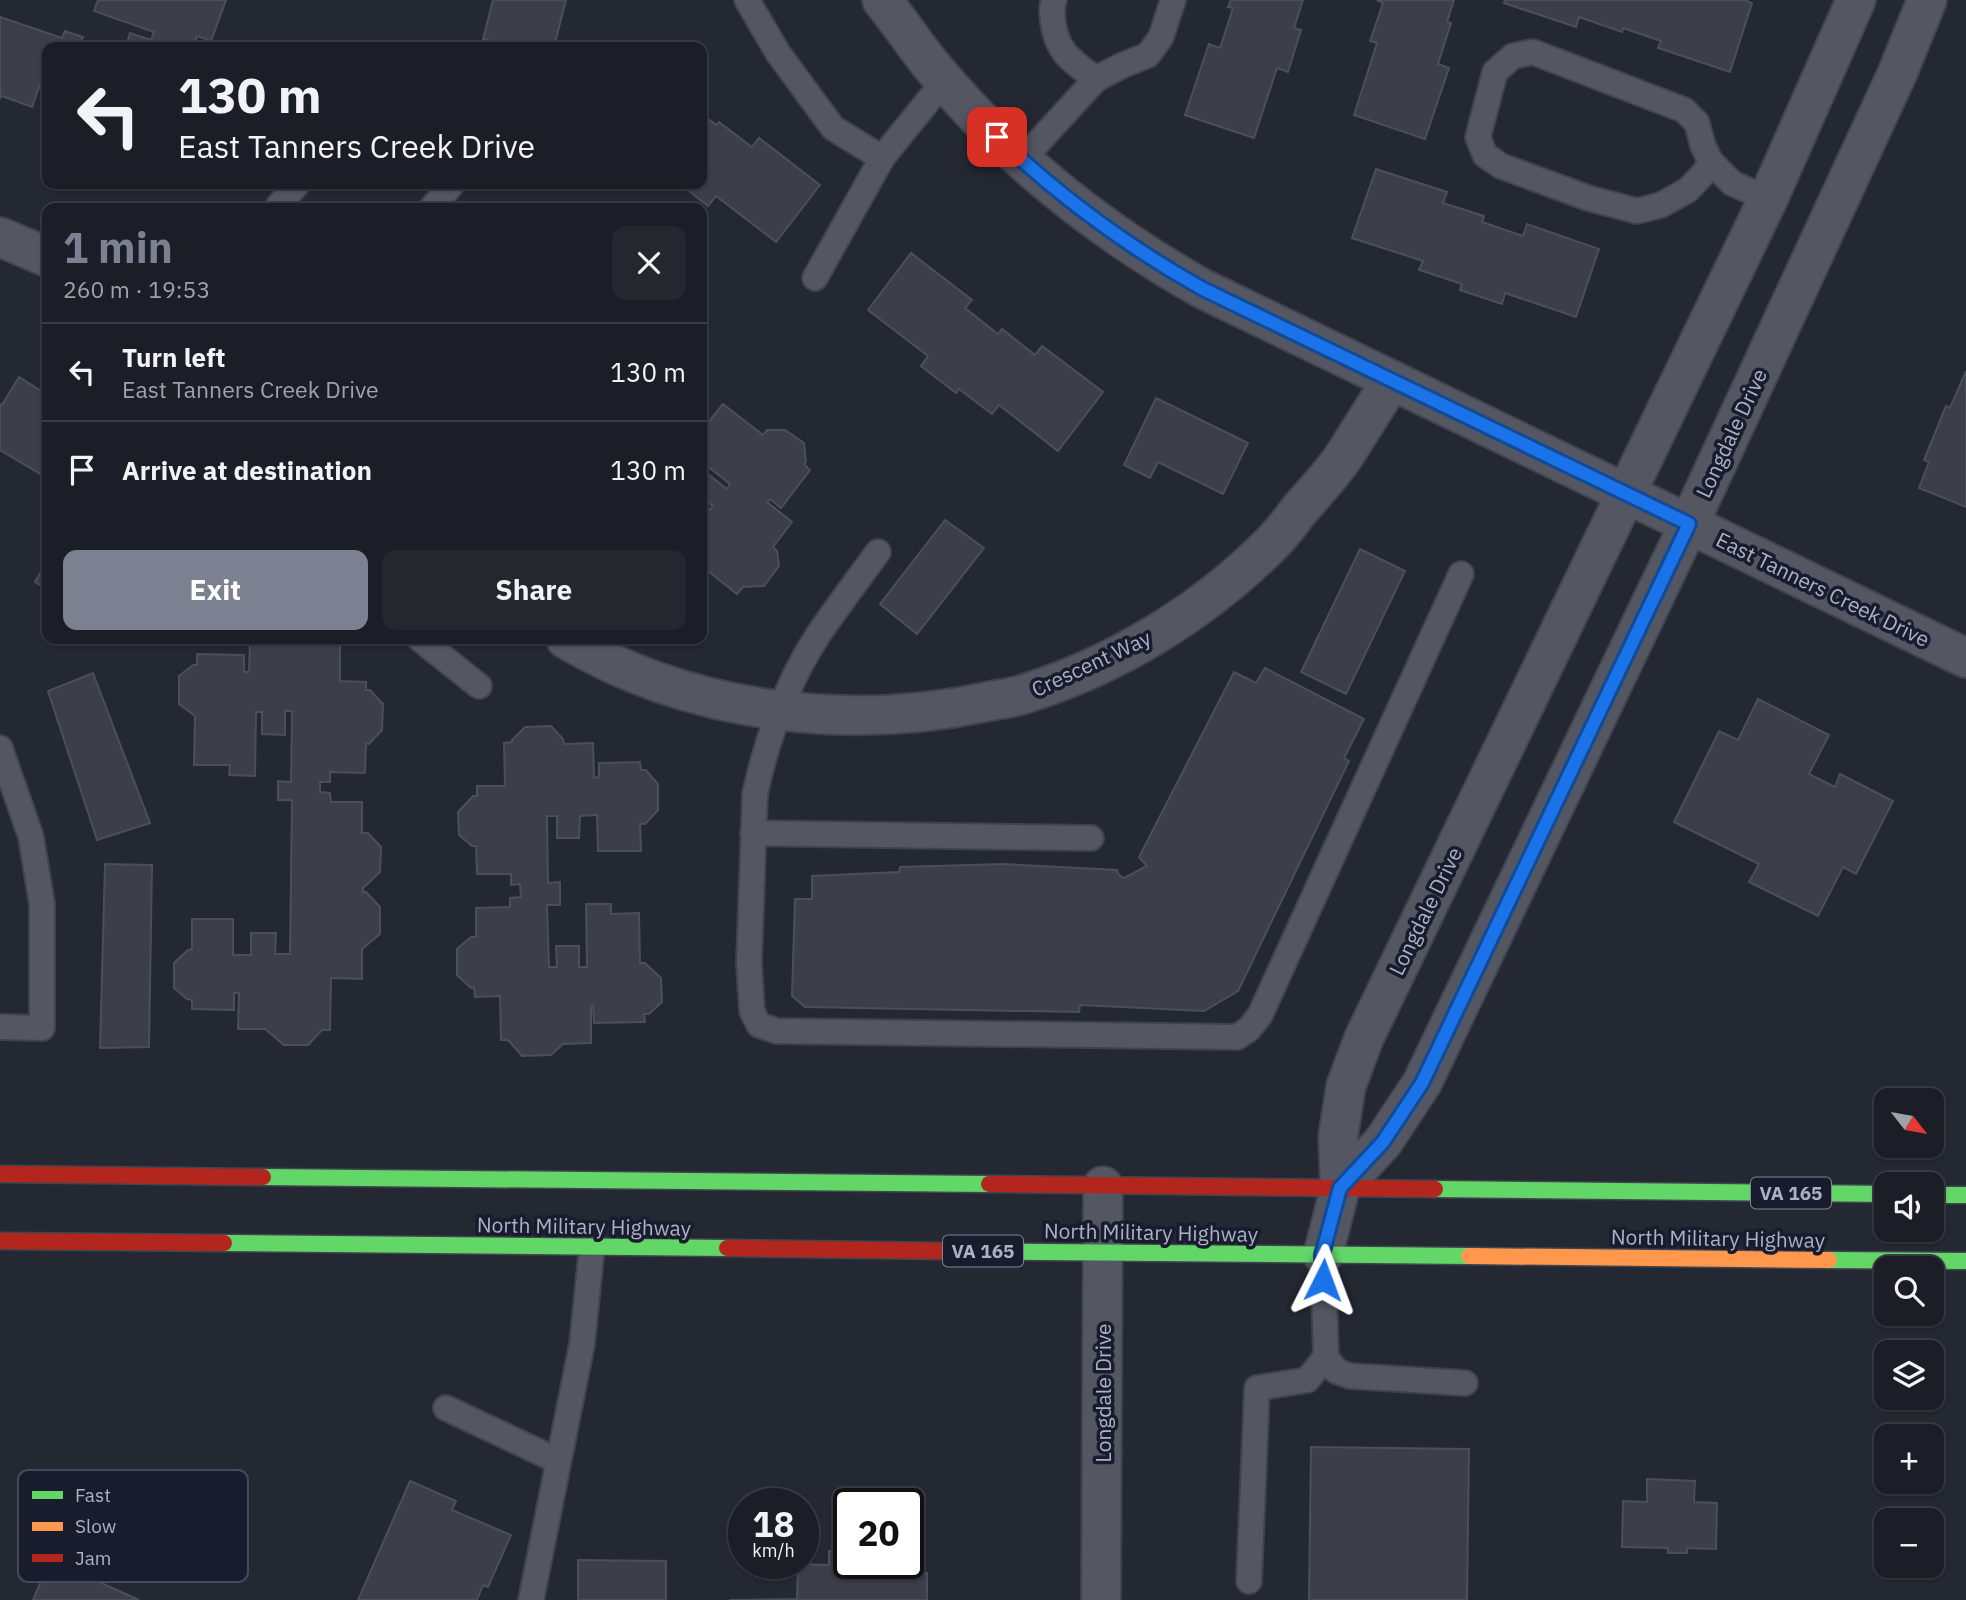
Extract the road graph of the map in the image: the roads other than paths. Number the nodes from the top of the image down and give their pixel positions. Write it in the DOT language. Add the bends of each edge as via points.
graph roads {
  1 [pos="747,0"];
  2 [pos="883,0"];
  3 [pos="1054,0"];
  4 [pos="1173,0"];
  5 [pos="1856,0"];
  6 [pos="1927,0"];
  7 [pos="1096,79"];
  8 [pos="944,80"];
  9 [pos="882,158"];
  10 [pos="1022,160"];
  11 [pos="1711,162"];
  12 [pos="293,189"];
  13 [pos="448,189"];
  14 [pos="1768,199"];
  15 [pos="281,203"];
  16 [pos="436,203"];
  17 [pos="0,237"];
  18 [pos="42,255"];
  19 [pos="815,278"];
  20 [pos="1392,380"];
  21 [pos="1625,493"];
  22 [pos="1689,524"];
  23 [pos="878,552"];
  24 [pos="1461,574"];
  25 [pos="426,644"];
  26 [pos="576,644"];
  27 [pos="1966,657"];
  28 [pos="479,686"];
  29 [pos="779,711"];
  30 [pos="0,748"];
  31 [pos="753,833"];
  32 [pos="1091,838"];
  33 [pos="0,1027"];
  34 [pos="0,1174"];
  35 [pos="1103,1186"];
  36 [pos="1340,1188"];
  37 [pos="1874,1194"];
  38 [pos="1944,1195"];
  39 [pos="1966,1195"];
  40 [pos="0,1241"];
  41 [pos="592,1247"];
  42 [pos="1103,1252"];
  43 [pos="1322,1255"];
  44 [pos="1966,1261"];
  45 [pos="1326,1357"];
  46 [pos="1465,1383"];
  47 [pos="446,1408"];
  48 [pos="558,1461"];
  49 [pos="1249,1581"];
  50 [pos="531,1600"];
  51 [pos="1101,1600"];
  1 -- 9 [label="lane" via="832,128"];
  2 -- 8 [label="street, East Tanners Creek Drive"];
  3 -- 7 [label="lane" via="1055,38 1067,57"];
  4 -- 7 [label="lane" via="1161,37 1148,55"];
  5 -- 14 [label="street, Longdale Drive"];
  6 -- 22 [label="street, Longdale Drive"];
  7 -- 10 [label="lane"];
  8 -- 9 [label="lane"];
  8 -- 10 [label="street, East Tanners Creek Drive"];
  9 -- 19 [label="lane"];
  10 -- 20 [label="street, East Tanners Creek Drive" via="1086,214 1168,270"];
  11 -- 11 [label="lane" via="1697,123 1684,110 1533,52 1513,56 1495,72 1478,137 1485,155 1501,166 1637,211 1661,205 1688,190"];
  11 -- 14 [label="lane" via="1732,183"];
  12 -- 15 [label="lane"];
  13 -- 16 [label="lane"];
  14 -- 21 [label="street, Longdale Drive"];
  17 -- 18 [label="street"];
  20 -- 21 [label="street, East Tanners Creek Drive"];
  20 -- 29 [label="street, Crescent Way" via="1342,459 1271,545 1221,589 1156,634 1027,694 949,710 869,716"];
  21 -- 22 [label="street, East Tanners Creek Drive"];
  21 -- 36 [label="street, Longdale Drive" via="1364,1038 1346,1086 1338,1137"];
  22 -- 27 [label="street, East Tanners Creek Drive"];
  22 -- 36 [label="street, Longdale Drive" via="1422,1083 1383,1142"];
  23 -- 29 [label="lane" via="817,637"];
  24 -- 31 [label="lane" via="1260,1015 1237,1037 777,1031 759,1025 752,1011 749,963"];
  25 -- 28 [label="lane"];
  26 -- 29 [label="street, Crescent Way" via="616,665 693,693"];
  29 -- 31 [label="lane" via="760,768"];
  30 -- 33 [label="lane" via="31,837 41,904 42,1028"];
  31 -- 32 [label="lane"];
  34 -- 35 [label="main road, VA 165"];
  35 -- 36 [label="main road, VA 165"];
  35 -- 42 [label="street, Longdale Drive"];
  36 -- 37 [label="main road, VA 165"];
  36 -- 43 [label="street, Longdale Drive"];
  38 -- 39 [label="main road"];
  40 -- 41 [label="main road, North Military Highway / VA 165"];
  41 -- 42 [label="main road, North Military Highway / VA 165"];
  41 -- 48 [label="lane" via="582,1344"];
  42 -- 43 [label="main road, North Military Highway / VA 165"];
  42 -- 51 [label="street, Longdale Drive"];
  43 -- 44 [label="main road, North Military Highway / VA 165"];
  43 -- 45 [label="lane"];
  45 -- 46 [label="lane" via="1336,1371 1350,1376"];
  45 -- 49 [label="lane" via="1307,1380 1257,1388"];
  47 -- 48 [label="lane"];
  48 -- 50 [label="lane"];
}
